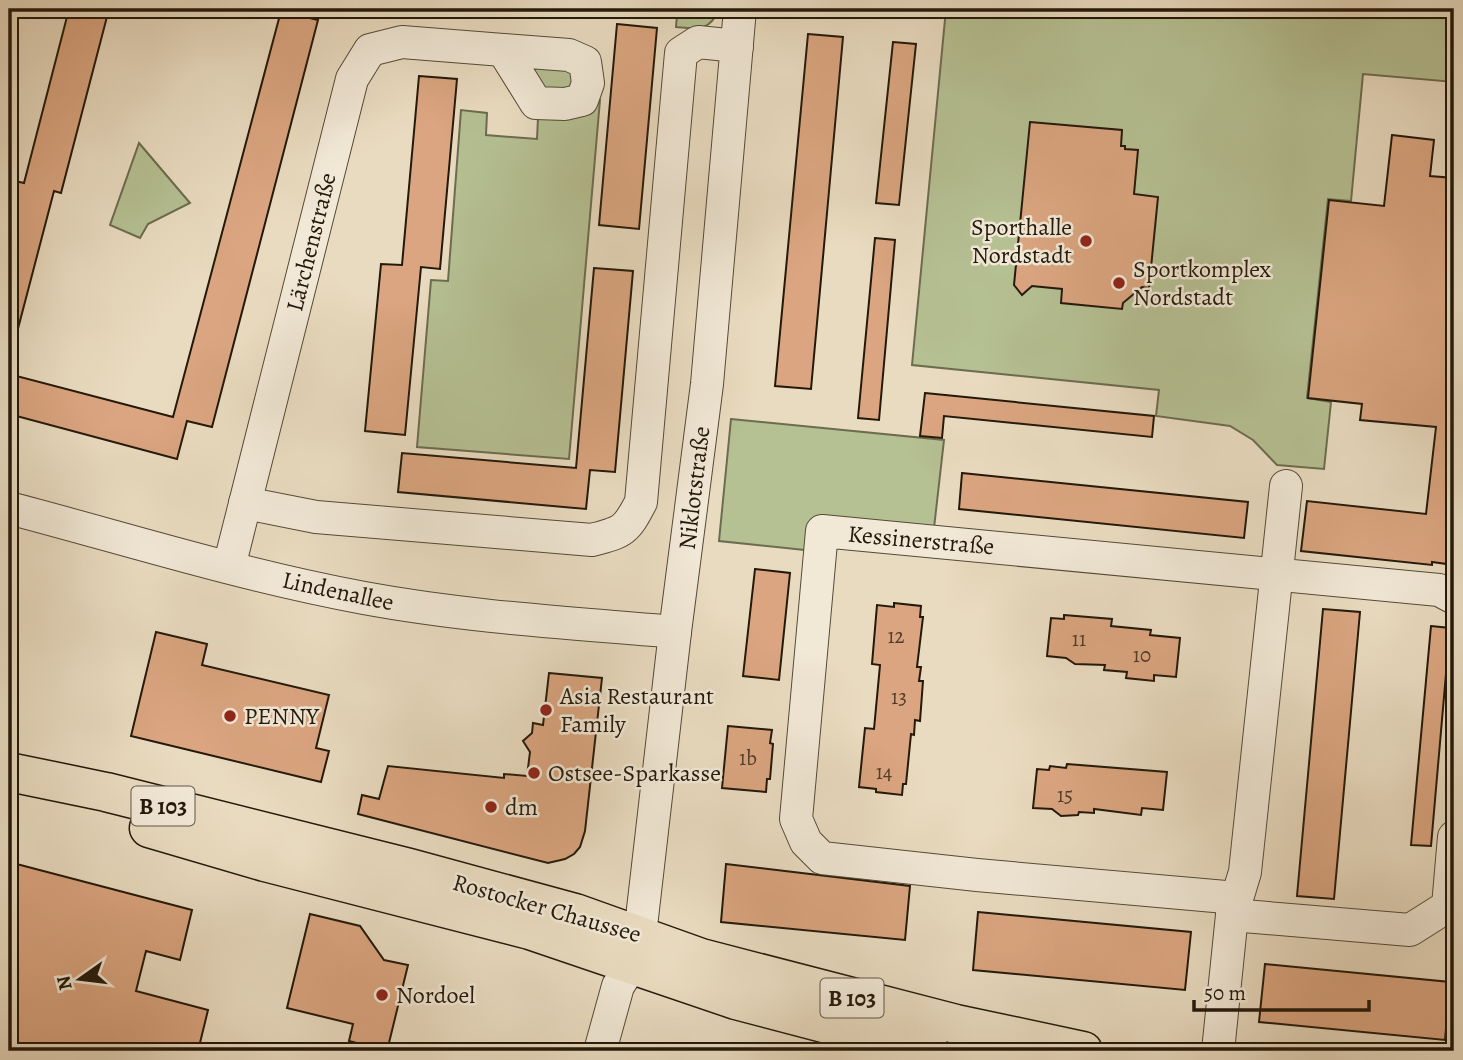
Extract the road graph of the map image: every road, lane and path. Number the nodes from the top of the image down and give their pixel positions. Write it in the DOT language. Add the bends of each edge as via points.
graph roads {
  1 [pos="740,9"];
  2 [pos="737,46"];
  3 [pos="503,50"];
  4 [pos="645,463"];
  5 [pos="696,468"];
  6 [pos="1286,486"];
  7 [pos="245,503"];
  8 [pos="9,508"];
  9 [pos="229,567"];
  10 [pos="1277,575"];
  11 [pos="1454,598"];
  12 [pos="675,632"];
  13 [pos="9,772"];
  14 [pos="9,789"];
  15 [pos="1454,836"];
  16 [pos="1234,907"];
  17 [pos="636,950"];
  18 [pos="600,1051"];
  19 [pos="930,1051"];
  20 [pos="1083,1051"];
  21 [pos="1218,1051"];
  1 -- 2 [label="street, Niklotstraße"];
  2 -- 4 [label="street" via="698,42 681,53"];
  2 -- 5 [label="street, Niklotstraße"];
  3 -- 7 [label="street, Lärchenstraße" via="402,42 370,50 352,79"];
  4 -- 5 [label="street"];
  4 -- 7 [label="street" via="642,502 630,524 592,540 329,518"];
  5 -- 12 [label="street, Niklotstraße"];
  6 -- 10 [label="street"];
  7 -- 9 [label="street, Lärchenstraße"];
  8 -- 9 [label="street, Lindenallee"];
  9 -- 12 [label="street, Lindenallee" via="412,606"];
  10 -- 11 [label="street" via="1440,590"];
  10 -- 16 [label="street" via="1245,872"];
  10 -- 16 [label="street, Kessinerstraße" via="822,531 796,819 806,842 822,858"];
  12 -- 17 [label="street, Niklotstraße"];
  13 -- 17 [label="main road, Rostocker Chaussee / B 103" via="395,864 575,914"];
  14 -- 17 [label="main road, Rostocker Chaussee / B 103" via="265,862 530,930"];
  15 -- 16 [label="street, Kessinerstraße" via="1448,906 1410,930"];
  16 -- 21 [label="street"];
  17 -- 18 [label="street" via="618,986"];
  17 -- 19 [label="main road, Rostocker Chaussee / B 103" via="736,1000"];
  17 -- 20 [label="main road, Rostocker Chaussee / B 103" via="701,958 848,998"];
}
